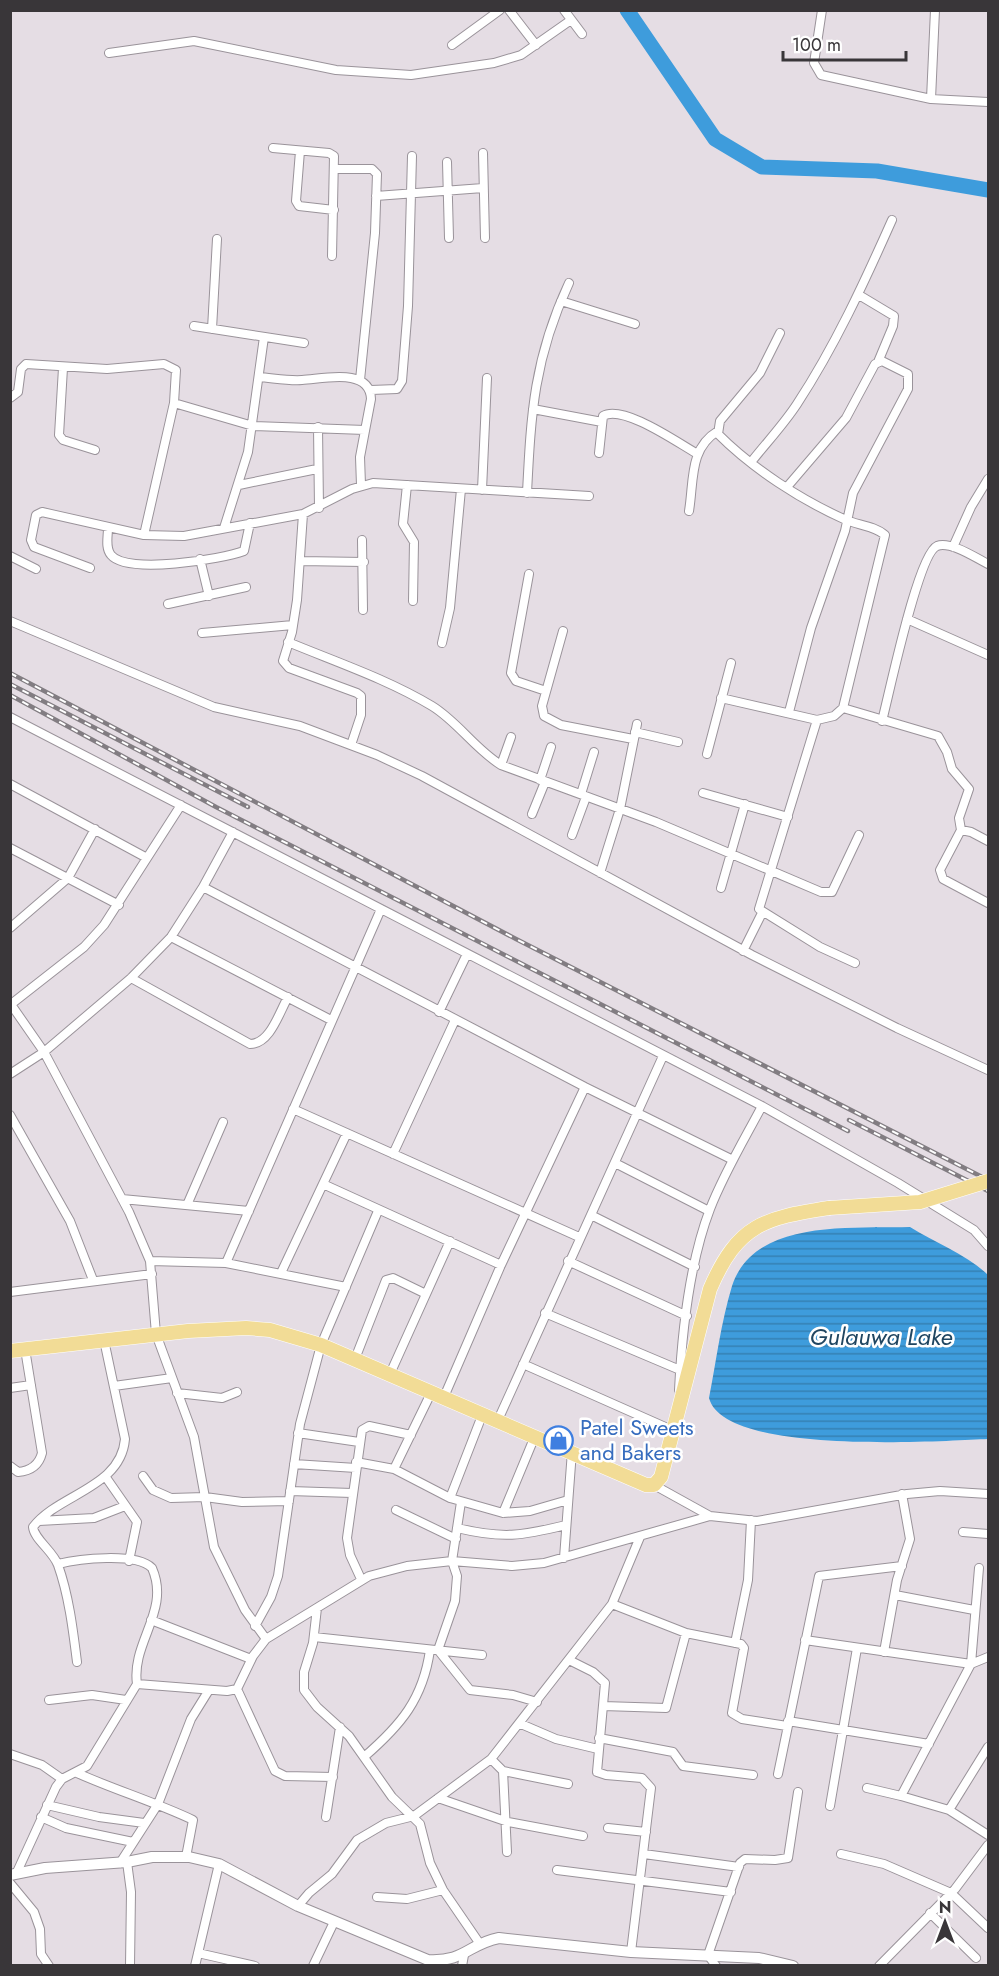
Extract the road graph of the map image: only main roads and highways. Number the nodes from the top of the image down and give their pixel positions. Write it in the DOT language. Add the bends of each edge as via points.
graph roads {
  1 [pos="988,1181"];
  2 [pos="10,1351"];
  1 -- 2 [label="main road, bridge" via="920,1202 779,1216 748,1230 726,1258 710,1289 661,1477 654,1485 646,1485 321,1345 270,1330 156,1334"];
}
